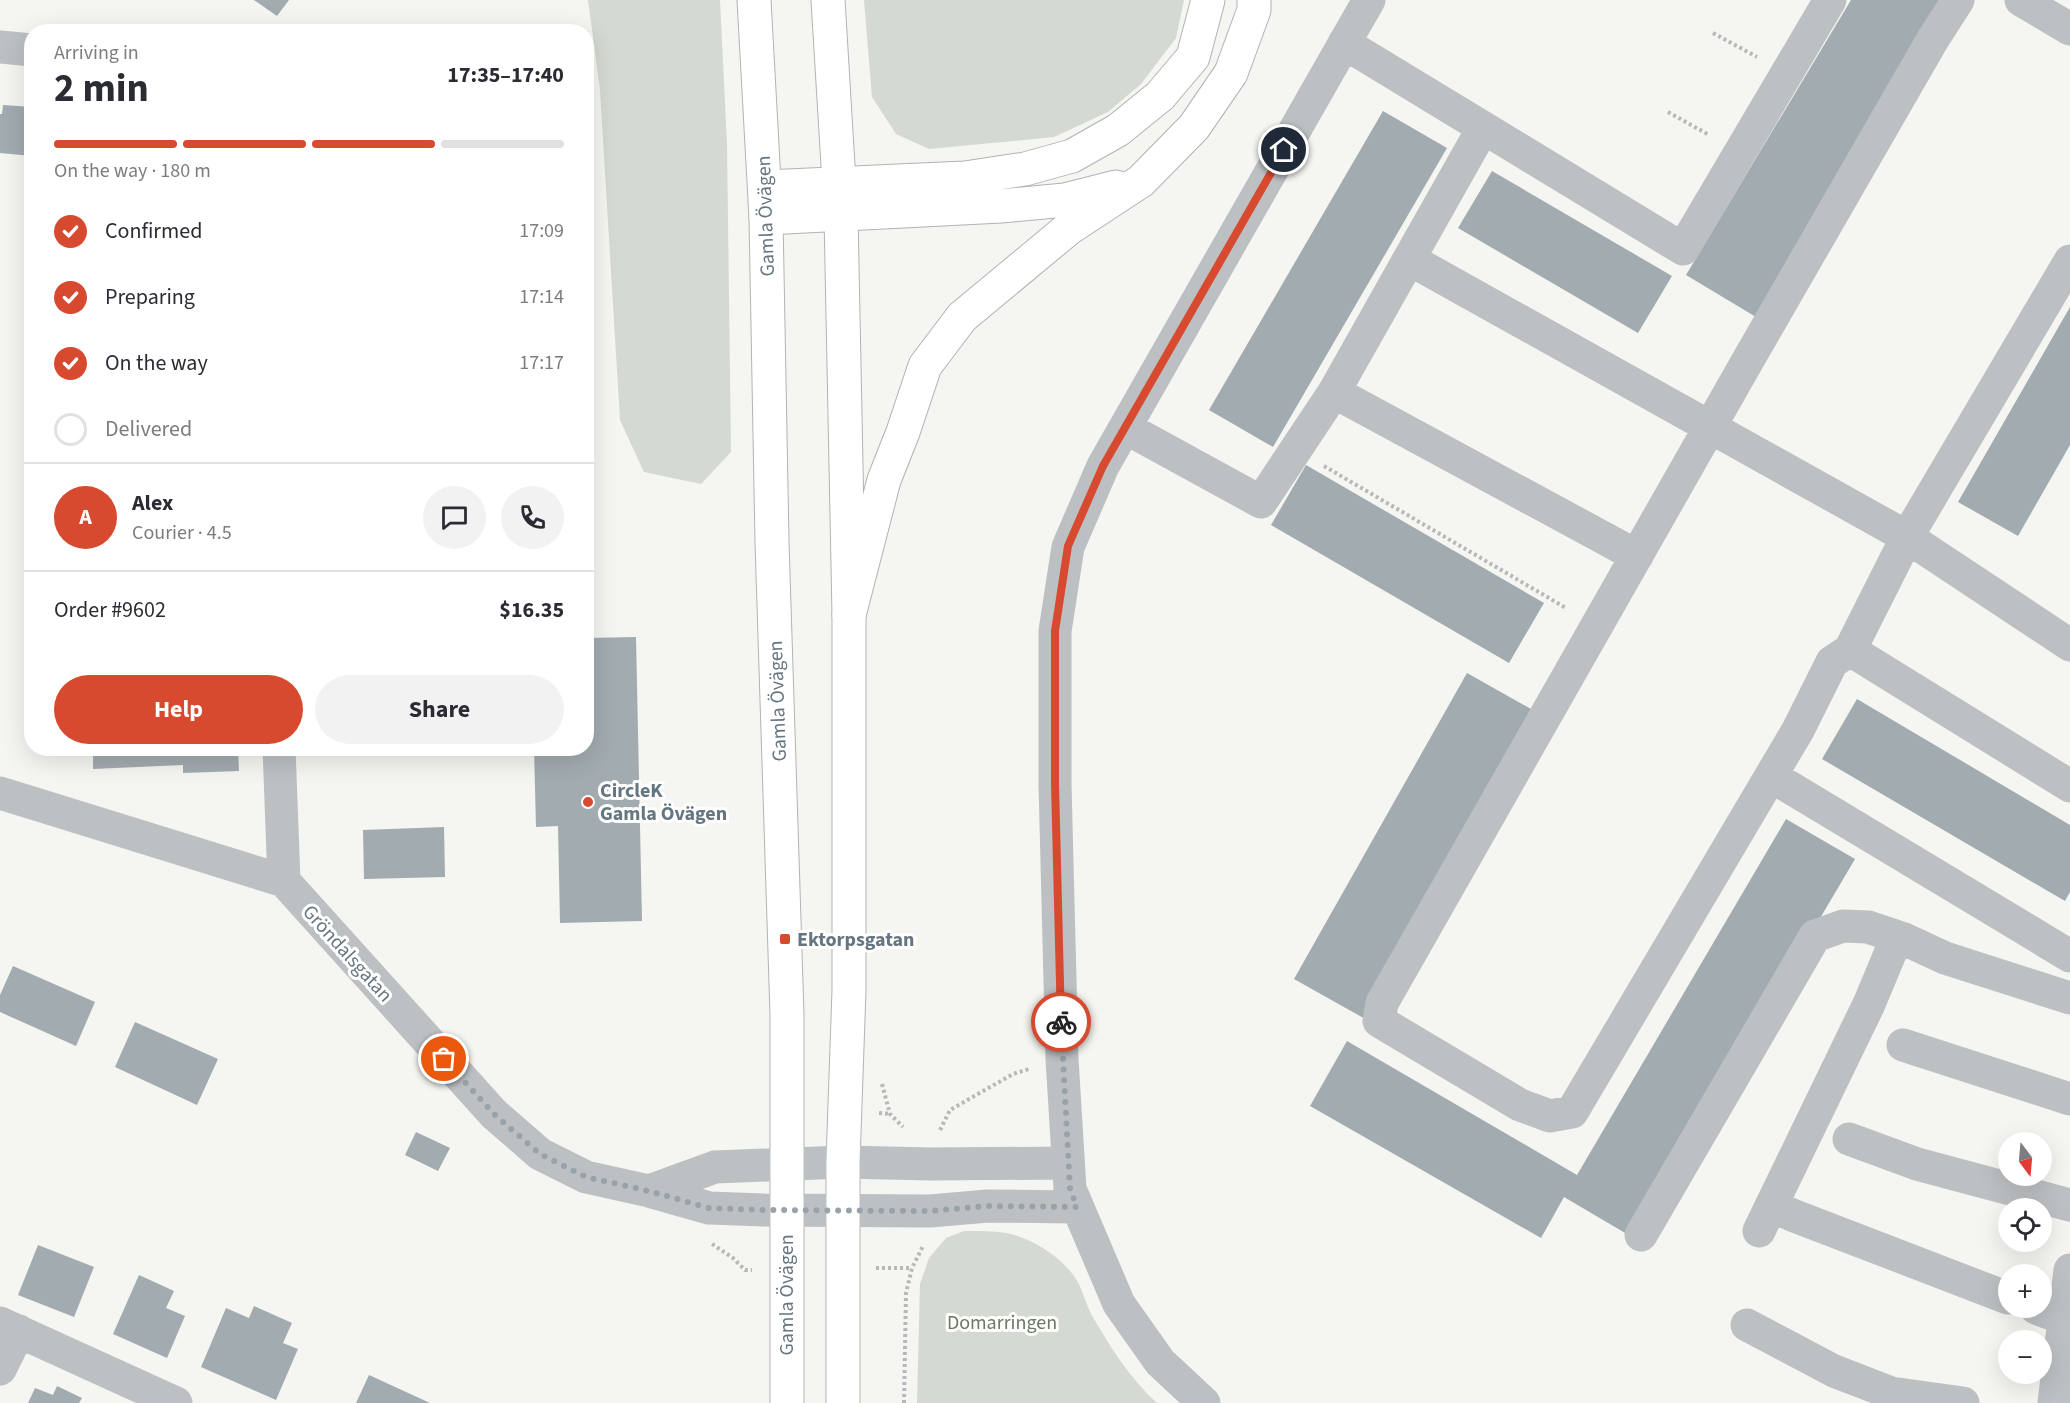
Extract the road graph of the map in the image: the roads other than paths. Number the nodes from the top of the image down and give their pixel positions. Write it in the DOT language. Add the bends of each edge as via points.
graph roads {
  1 [pos="754,0"];
  2 [pos="828,0"];
  3 [pos="1208,0"];
  4 [pos="1254,0"];
  5 [pos="1369,0"];
  6 [pos="1830,0"];
  7 [pos="1958,0"];
  8 [pos="2020,0"];
  9 [pos="2070,30"];
  10 [pos="1344,43"];
  11 [pos="0,47"];
  12 [pos="24,49"];
  13 [pos="1483,128"];
  14 [pos="1141,181"];
  15 [pos="841,200"];
  16 [pos="765,203"];
  17 [pos="1409,259"];
  18 [pos="2070,261"];
  19 [pos="1334,392"];
  20 [pos="1709,426"];
  21 [pos="1126,428"];
  22 [pos="1907,537"];
  23 [pos="1637,556"];
  24 [pos="849,615"];
  25 [pos="2070,645"];
  26 [pos="1850,650"];
  27 [pos="279,756"];
  28 [pos="1771,776"];
  29 [pos="2070,786"];
  30 [pos="0,793"];
  31 [pos="284,881"];
  32 [pos="1897,937"];
  33 [pos="2070,956"];
  34 [pos="2070,998"];
  35 [pos="1903,1045"];
  36 [pos="2070,1099"];
  37 [pos="1849,1138"];
  38 [pos="843,1162"];
  39 [pos="1068,1163"];
  40 [pos="786,1164"];
  41 [pos="649,1191"];
  42 [pos="2070,1204"];
  43 [pos="1077,1207"];
  44 [pos="786,1210"];
  45 [pos="842,1211"];
  46 [pos="1641,1235"];
  47 [pos="2070,1270"];
  48 [pos="1998,1294"];
  49 [pos="2052,1309"];
  50 [pos="2050,1318"];
  51 [pos="1747,1326"];
  52 [pos="9,1327"];
  53 [pos="0,1369"];
  54 [pos="176,1403"];
  55 [pos="787,1403"];
  56 [pos="843,1403"];
  57 [pos="1204,1403"];
  58 [pos="1963,1403"];
  59 [pos="2054,1403"];
  1 -- 16 [label="main road, Gamla Övägen"];
  2 -- 15 [label="main road"];
  3 -- 15 [label="main road" via="1193,57 1160,96 1118,130 1072,156 1025,169"];
  4 -- 14 [label="main road" via="1231,74 1194,127"];
  5 -- 10 [label="street"];
  6 -- 13 [label="street" via="1683,249"];
  7 -- 20 [label="street"];
  8 -- 9 [label="street"];
  10 -- 13 [label="street"];
  10 -- 21 [label="street"];
  11 -- 12 [label="street"];
  13 -- 17 [label="street"];
  14 -- 15 [label="main road" via="1065,200"];
  14 -- 24 [label="main road" via="1068,230 962,317 925,366 884,480"];
  15 -- 16 [label="main road"];
  15 -- 24 [label="main road"];
  16 -- 40 [label="main road, Gamla Övägen" via="787,1015"];
  17 -- 19 [label="street"];
  17 -- 20 [label="street"];
  18 -- 22 [label="street"];
  19 -- 21 [label="street" via="1261,502"];
  19 -- 23 [label="street"];
  20 -- 22 [label="street"];
  20 -- 23 [label="street"];
  21 -- 39 [label="street" via="1103,466 1068,546 1055,631 1055,784"];
  22 -- 25 [label="street"];
  22 -- 26 [label="street"];
  23 -- 28 [label="street" via="1382,1003 1379,1021 1520,1105 1550,1116 1572,1112"];
  24 -- 38 [label="main road" via="849,990"];
  26 -- 28 [label="street" via="1832,662"];
  26 -- 29 [label="street"];
  27 -- 31 [label="street"];
  28 -- 33 [label="street"];
  30 -- 31 [label="street"];
  31 -- 41 [label="street, Gröndalsgatan" via="494,1114 540,1154 586,1177"];
  32 -- 34 [label="street" via="1945,958"];
  32 -- 46 [label="street" via="1868,927 1843,926 1815,936"];
  32 -- 48 [label="street" via="1766,1218 1792,1215"];
  35 -- 36 [label="street"];
  37 -- 42 [label="street" via="1917,1164"];
  38 -- 39 [label="street"];
  38 -- 40 [label="street"];
  38 -- 45 [label="main road"];
  39 -- 43 [label="street" via="1070,1189"];
  40 -- 41 [label="street" via="715,1167"];
  40 -- 44 [label="main road, Gamla Övägen"];
  41 -- 44 [label="street, Gröndalsgatan" via="709,1208"];
  43 -- 45 [label="street"];
  43 -- 57 [label="street" via="1119,1304 1160,1362"];
  44 -- 45 [label="street, Gröndalsgatan"];
  44 -- 55 [label="main road, Gamla Övägen"];
  45 -- 56 [label="main road"];
  47 -- 49 [label="street"];
  50 -- 59 [label="street"];
  51 -- 58 [label="street" via="1834,1371 1891,1393"];
  52 -- 53 [label="street"];
  52 -- 54 [label="street"];
}
